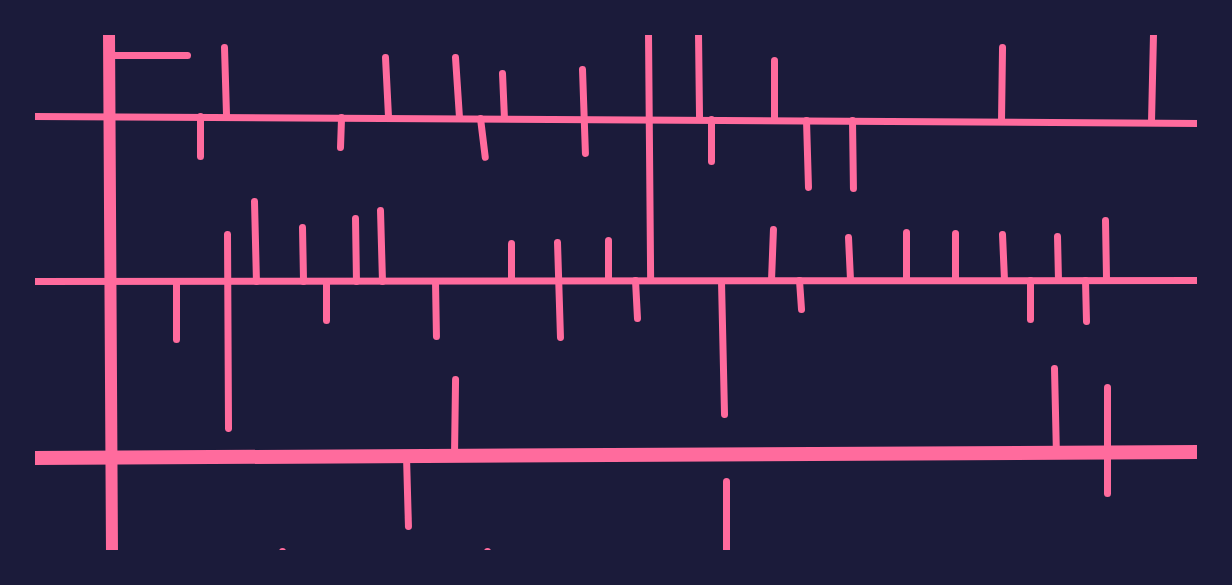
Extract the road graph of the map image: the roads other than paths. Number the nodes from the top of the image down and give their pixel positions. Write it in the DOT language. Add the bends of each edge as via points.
graph roads {
  1 [pos="109,33"];
  2 [pos="648,33"];
  3 [pos="698,33"];
  4 [pos="1153,33"];
  5 [pos="224,47"];
  6 [pos="1002,47"];
  7 [pos="109,55"];
  8 [pos="187,55"];
  9 [pos="385,57"];
  10 [pos="455,57"];
  11 [pos="774,60"];
  12 [pos="582,69"];
  13 [pos="502,73"];
  14 [pos="109,115"];
  15 [pos="33,116"];
  16 [pos="201,116"];
  17 [pos="226,116"];
  18 [pos="341,117"];
  19 [pos="388,117"];
  20 [pos="459,117"];
  21 [pos="480,118"];
  22 [pos="504,118"];
  23 [pos="585,118"];
  24 [pos="649,119"];
  25 [pos="699,119"];
  26 [pos="711,119"];
  27 [pos="774,120"];
  28 [pos="806,120"];
  29 [pos="852,120"];
  30 [pos="1001,121"];
  31 [pos="1151,122"];
  32 [pos="1199,123"];
  33 [pos="340,148"];
  34 [pos="585,153"];
  35 [pos="200,156"];
  36 [pos="485,157"];
  37 [pos="711,161"];
  38 [pos="808,187"];
  39 [pos="853,188"];
  40 [pos="254,201"];
  41 [pos="380,210"];
  42 [pos="355,218"];
  43 [pos="1105,220"];
  44 [pos="302,227"];
  45 [pos="772,229"];
  46 [pos="906,232"];
  47 [pos="955,233"];
  48 [pos="227,234"];
  49 [pos="1002,234"];
  50 [pos="1057,236"];
  51 [pos="848,237"];
  52 [pos="608,240"];
  53 [pos="557,242"];
  54 [pos="511,243"];
  55 [pos="608,280"];
  56 [pos="635,280"];
  57 [pos="771,280"];
  58 [pos="799,280"];
  59 [pos="850,280"];
  60 [pos="906,280"];
  61 [pos="955,280"];
  62 [pos="1004,280"];
  63 [pos="1030,280"];
  64 [pos="1058,280"];
  65 [pos="1086,280"];
  66 [pos="1106,280"];
  67 [pos="1199,280"];
  68 [pos="33,281"];
  69 [pos="110,281"];
  70 [pos="176,281"];
  71 [pos="228,281"];
  72 [pos="256,281"];
  73 [pos="303,281"];
  74 [pos="326,281"];
  75 [pos="356,281"];
  76 [pos="382,281"];
  77 [pos="435,281"];
  78 [pos="511,281"];
  79 [pos="558,281"];
  80 [pos="650,281"];
  81 [pos="721,281"];
  82 [pos="801,309"];
  83 [pos="636,318"];
  84 [pos="1030,318"];
  85 [pos="326,320"];
  86 [pos="1086,321"];
  87 [pos="436,336"];
  88 [pos="560,337"];
  89 [pos="176,339"];
  90 [pos="1054,369"];
  91 [pos="455,379"];
  92 [pos="1107,387"];
  93 [pos="724,414"];
  94 [pos="228,428"];
  95 [pos="1199,452"];
  96 [pos="1056,453"];
  97 [pos="1106,453"];
  98 [pos="406,456"];
  99 [pos="454,456"];
  100 [pos="33,458"];
  101 [pos="112,458"];
  102 [pos="726,481"];
  103 [pos="1107,493"];
  104 [pos="408,526"];
  105 [pos="112,552"];
  106 [pos="726,552"];
  1 -- 7 [label="street"];
  2 -- 24 [label="street"];
  3 -- 25 [label="street"];
  4 -- 31 [label="street"];
  5 -- 17 [label="street"];
  6 -- 30 [label="street"];
  7 -- 8 [label="street"];
  7 -- 14 [label="street"];
  9 -- 19 [label="street"];
  10 -- 20 [label="street"];
  11 -- 27 [label="street"];
  12 -- 23 [label="street"];
  13 -- 22 [label="street"];
  14 -- 15 [label="street"];
  14 -- 16 [label="street"];
  14 -- 69 [label="street"];
  16 -- 17 [label="street"];
  16 -- 35 [label="street"];
  17 -- 18 [label="street"];
  18 -- 19 [label="street"];
  18 -- 33 [label="street"];
  19 -- 20 [label="street"];
  20 -- 21 [label="street"];
  21 -- 22 [label="street"];
  21 -- 36 [label="street"];
  22 -- 23 [label="street"];
  23 -- 24 [label="street"];
  23 -- 34 [label="street"];
  24 -- 25 [label="street"];
  24 -- 80 [label="street"];
  25 -- 26 [label="street"];
  26 -- 27 [label="street"];
  26 -- 37 [label="street"];
  27 -- 28 [label="street"];
  28 -- 29 [label="street"];
  28 -- 38 [label="street"];
  29 -- 30 [label="street"];
  29 -- 39 [label="street"];
  30 -- 31 [label="street"];
  31 -- 32 [label="street"];
  40 -- 72 [label="street"];
  41 -- 76 [label="street"];
  42 -- 75 [label="street"];
  43 -- 66 [label="street"];
  44 -- 73 [label="street"];
  45 -- 57 [label="street"];
  46 -- 60 [label="street"];
  47 -- 61 [label="street"];
  48 -- 71 [label="street"];
  49 -- 62 [label="street"];
  50 -- 64 [label="street"];
  51 -- 59 [label="street"];
  52 -- 55 [label="street"];
  53 -- 79 [label="street"];
  54 -- 78 [label="street"];
  55 -- 56 [label="street"];
  55 -- 79 [label="street"];
  56 -- 80 [label="street"];
  56 -- 83 [label="street"];
  57 -- 58 [label="street"];
  57 -- 81 [label="street"];
  58 -- 59 [label="street"];
  58 -- 82 [label="street"];
  59 -- 60 [label="street"];
  60 -- 61 [label="street"];
  61 -- 62 [label="street"];
  62 -- 63 [label="street"];
  63 -- 64 [label="street"];
  63 -- 84 [label="street"];
  64 -- 65 [label="street"];
  65 -- 66 [label="street"];
  65 -- 86 [label="street"];
  66 -- 67 [label="street"];
  68 -- 69 [label="street"];
  69 -- 70 [label="street"];
  69 -- 101 [label="street"];
  70 -- 71 [label="street"];
  70 -- 89 [label="street"];
  71 -- 72 [label="street"];
  71 -- 94 [label="street"];
  72 -- 73 [label="street"];
  73 -- 74 [label="street"];
  74 -- 75 [label="street"];
  74 -- 85 [label="street"];
  75 -- 76 [label="street"];
  76 -- 77 [label="street"];
  77 -- 78 [label="street"];
  77 -- 87 [label="street"];
  78 -- 79 [label="street"];
  79 -- 88 [label="street"];
  80 -- 81 [label="street"];
  81 -- 93 [label="street"];
  90 -- 96 [label="street"];
  91 -- 99 [label="street"];
  92 -- 97 [label="street"];
  95 -- 97 [label="main road"];
  96 -- 97 [label="main road"];
  96 -- 99 [label="main road"];
  97 -- 103 [label="street"];
  98 -- 99 [label="main road"];
  98 -- 101 [label="main road"];
  98 -- 104 [label="street"];
  100 -- 101 [label="main road"];
  101 -- 105 [label="street"];
  102 -- 106 [label="street"];
}
